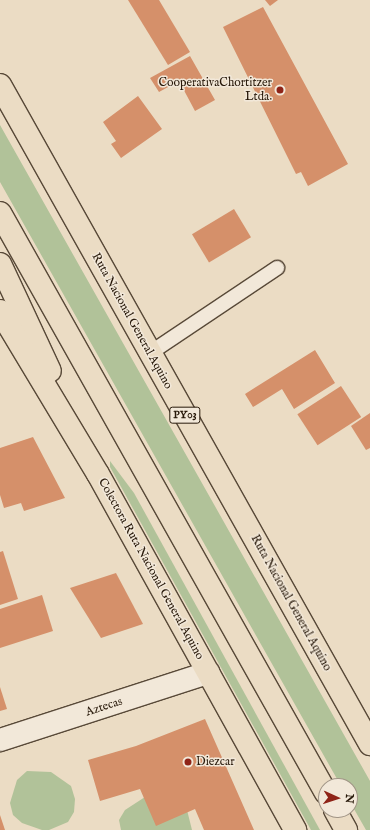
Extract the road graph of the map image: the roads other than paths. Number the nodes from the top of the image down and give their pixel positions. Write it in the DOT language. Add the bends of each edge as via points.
graph roads {
  1 [pos="0,85"];
  2 [pos="0,213"];
  3 [pos="0,264"];
  4 [pos="277,268"];
  5 [pos="1,315"];
  6 [pos="150,353"];
  7 [pos="98,474"];
  8 [pos="208,673"];
  9 [pos="0,740"];
  10 [pos="370,744"];
  11 [pos="318,779"];
  12 [pos="339,818"];
  13 [pos="295,830"];
  14 [pos="346,830"];
  1 -- 6 [label="main road, Ruta Nacional General Aquino / PY03"];
  2 -- 11 [label="main road"];
  3 -- 7 [label="main road"];
  4 -- 6 [label="lane"];
  5 -- 7 [label="main road, Colectora Ruta Nacional General Aquino"];
  6 -- 10 [label="main road, Ruta Nacional General Aquino / PY03"];
  7 -- 8 [label="main road, Colectora Ruta Nacional General Aquino"];
  8 -- 9 [label="street, Aztecas"];
  8 -- 13 [label="main road, Colectora Ruta Nacional General Aquino"];
  12 -- 14 [label="main road"];
}
